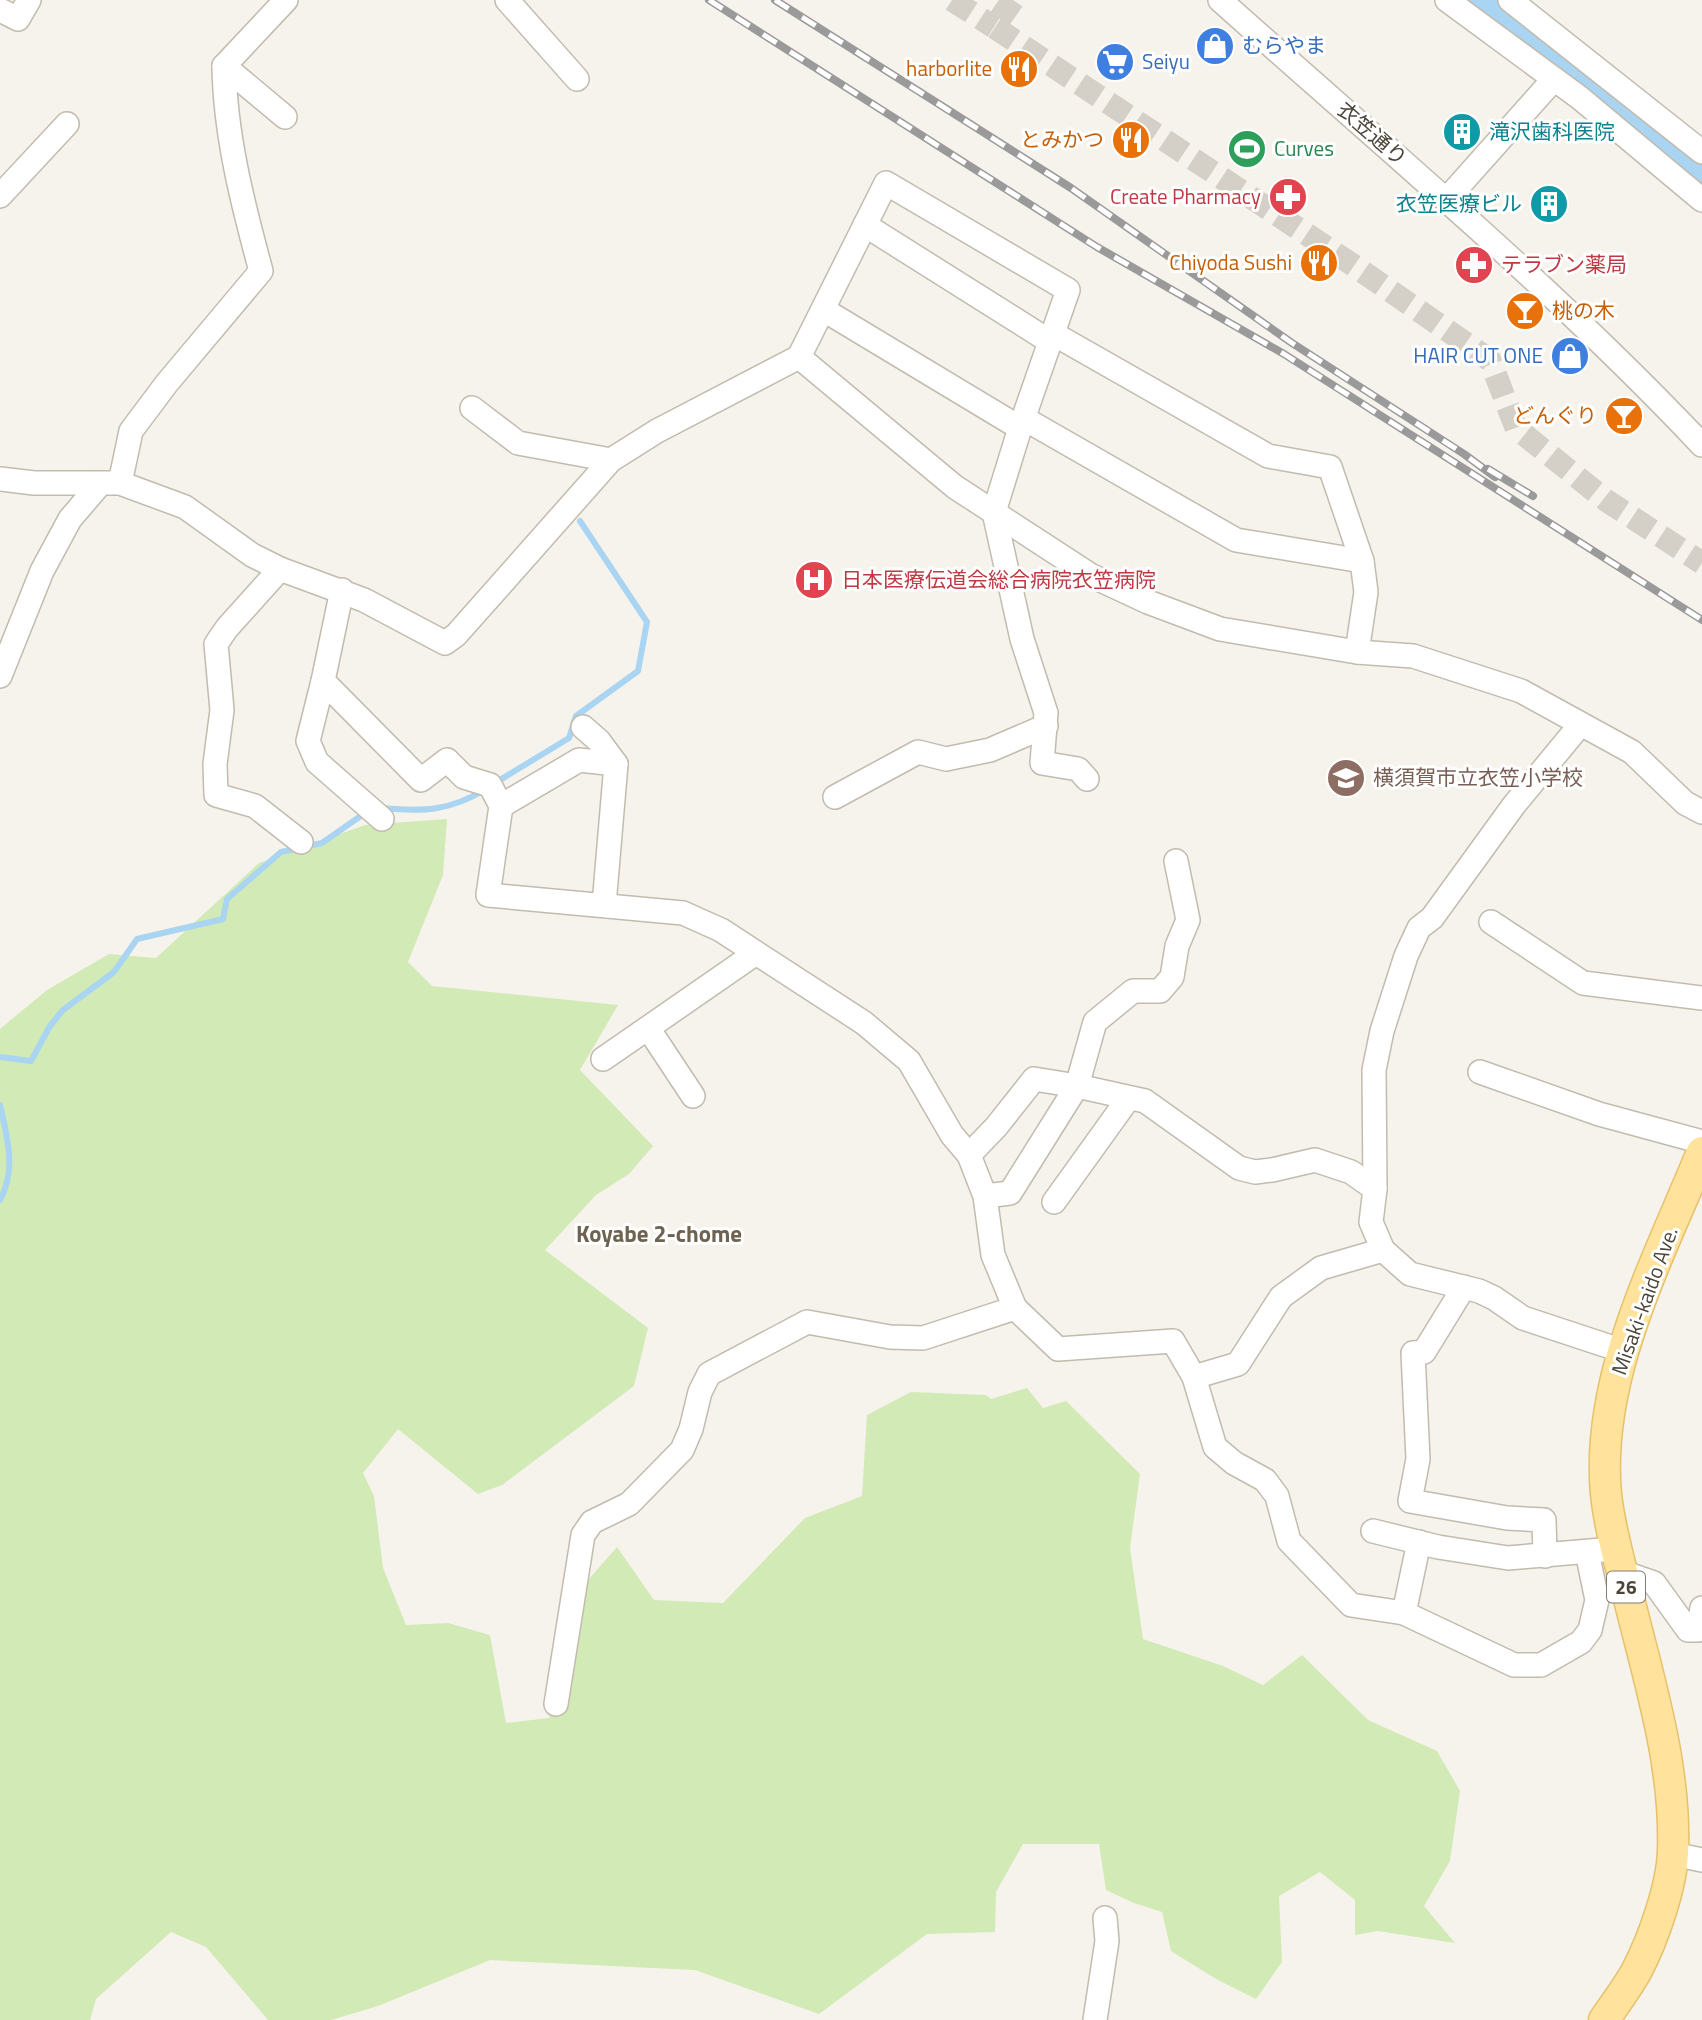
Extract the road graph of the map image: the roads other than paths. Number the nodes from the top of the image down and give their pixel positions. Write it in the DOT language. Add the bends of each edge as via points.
graph roads {
  1 [pos="29,0"];
  2 [pos="286,0"];
  3 [pos="507,0"];
  4 [pos="1220,0"];
  5 [pos="1447,0"];
  6 [pos="1510,0"];
  7 [pos="0,10"];
  8 [pos="224,66"];
  9 [pos="578,79"];
  10 [pos="1554,79"];
  11 [pos="285,117"];
  12 [pos="67,124"];
  13 [pos="1702,152"];
  14 [pos="0,197"];
  15 [pos="1447,199"];
  16 [pos="1702,200"];
  17 [pos="865,225"];
  18 [pos="824,310"];
  19 [pos="1050,337"];
  20 [pos="799,357"];
  21 [pos="472,408"];
  22 [pos="1021,423"];
  23 [pos="1702,445"];
  24 [pos="611,460"];
  25 [pos="0,479"];
  26 [pos="110,483"];
  27 [pos="994,512"];
  28 [pos="1362,561"];
  29 [pos="280,569"];
  30 [pos="342,590"];
  31 [pos="1357,652"];
  32 [pos="0,676"];
  33 [pos="323,681"];
  34 [pos="1580,724"];
  35 [pos="1046,726"];
  36 [pos="583,727"];
  37 [pos="616,764"];
  38 [pos="1087,779"];
  39 [pos="835,797"];
  40 [pos="501,806"];
  41 [pos="1702,812"];
  42 [pos="382,819"];
  43 [pos="301,842"];
  44 [pos="1176,861"];
  45 [pos="604,905"];
  46 [pos="1491,922"];
  47 [pos="757,953"];
  48 [pos="1702,998"];
  49 [pos="648,1028"];
  50 [pos="603,1059"];
  51 [pos="1480,1072"];
  52 [pos="1077,1086"];
  53 [pos="693,1096"];
  54 [pos="1128,1099"];
  55 [pos="1702,1142"];
  56 [pos="1702,1152"];
  57 [pos="969,1155"];
  58 [pos="1375,1189"];
  59 [pos="985,1196"];
  60 [pos="1054,1202"];
  61 [pos="1383,1250"];
  62 [pos="1464,1287"];
  63 [pos="1015,1308"];
  64 [pos="1623,1352"];
  65 [pos="1194,1377"];
  66 [pos="1373,1531"];
  67 [pos="1419,1542"];
  68 [pos="1587,1552"];
  69 [pos="1545,1556"];
  70 [pos="1620,1562"];
  71 [pos="1702,1608"];
  72 [pos="1404,1613"];
  73 [pos="556,1704"];
  74 [pos="1673,1854"];
  75 [pos="1702,1860"];
  76 [pos="1105,1918"];
  77 [pos="1095,2020"];
  78 [pos="1604,2020"];
  1 -- 7 [label="street" via="18,19"];
  2 -- 8 [label="street"];
  3 -- 9 [label="street"];
  4 -- 15 [label="street, 衣笠通り"];
  5 -- 10 [label="street"];
  6 -- 13 [label="street"];
  8 -- 11 [label="street"];
  8 -- 26 [label="street" via="225,104 261,271 131,431"];
  10 -- 15 [label="street"];
  10 -- 16 [label="street"];
  12 -- 14 [label="street"];
  15 -- 23 [label="street, 衣笠通り"];
  17 -- 18 [label="street"];
  17 -- 19 [label="street"];
  17 -- 19 [label="street" via="887,183 1068,290"];
  18 -- 20 [label="street"];
  18 -- 22 [label="street"];
  19 -- 22 [label="street"];
  19 -- 28 [label="street" via="1268,456 1330,467"];
  20 -- 24 [label="street"];
  20 -- 27 [label="street" via="954,488"];
  21 -- 24 [label="street" via="518,443"];
  22 -- 27 [label="street"];
  22 -- 28 [label="street" via="1236,540"];
  24 -- 30 [label="street" via="445,643"];
  25 -- 26 [label="street"];
  26 -- 29 [label="street" via="185,507 252,555"];
  26 -- 32 [label="street" via="70,519 42,571"];
  27 -- 31 [label="street" via="1090,575 1148,602 1220,629"];
  27 -- 35 [label="street"];
  28 -- 31 [label="street" via="1366,592"];
  29 -- 30 [label="street"];
  29 -- 43 [label="street" via="216,644 222,710 216,795 255,806"];
  30 -- 33 [label="street"];
  31 -- 34 [label="street" via="1413,656 1468,673 1521,691"];
  33 -- 40 [label="street" via="421,780 447,760 464,777 490,785"];
  33 -- 42 [label="street" via="308,741 317,762"];
  34 -- 41 [label="street" via="1632,752 1685,803"];
  34 -- 58 [label="street" via="1432,918 1419,928 1406,957 1374,1070"];
  35 -- 38 [label="street" via="1042,763 1078,769"];
  35 -- 39 [label="street" via="990,750 946,759 918,752"];
  36 -- 37 [label="street"];
  37 -- 40 [label="street" via="579,760"];
  37 -- 45 [label="street"];
  40 -- 45 [label="street" via="488,895"];
  44 -- 52 [label="street" via="1188,920 1177,946 1172,977 1160,991 1133,992 1094,1022"];
  45 -- 47 [label="street" via="683,913"];
  46 -- 48 [label="street" via="1583,983"];
  47 -- 49 [label="street"];
  47 -- 57 [label="street" via="864,1023 909,1061 952,1135"];
  49 -- 50 [label="street"];
  49 -- 53 [label="street"];
  51 -- 55 [label="street" via="1599,1114"];
  52 -- 54 [label="street"];
  52 -- 57 [label="street" via="1034,1079"];
  52 -- 59 [label="street" via="1010,1193"];
  54 -- 58 [label="street" via="1145,1101 1239,1168 1255,1172 1315,1160 1351,1172"];
  54 -- 60 [label="street"];
  56 -- 64 [label="main road, Misaki-kaido Ave. / 26"];
  57 -- 59 [label="street"];
  58 -- 61 [label="street" via="1371,1222"];
  59 -- 63 [label="street" via="993,1255"];
  61 -- 62 [label="street" via="1410,1274"];
  61 -- 65 [label="street" via="1321,1268 1281,1297 1238,1364"];
  62 -- 64 [label="street" via="1479,1290 1523,1318"];
  62 -- 69 [label="street" via="1424,1352 1413,1353 1418,1460 1410,1501 1544,1520"];
  63 -- 65 [label="street" via="1058,1349 1173,1341"];
  63 -- 73 [label="street" via="923,1338 890,1337 807,1322 709,1374 682,1450 629,1504 592,1522 583,1535"];
  64 -- 70 [label="main road, Misaki-kaido Ave. / 26" via="1606,1437 1606,1494"];
  65 -- 72 [label="street" via="1215,1447 1265,1480 1276,1496 1289,1541 1350,1605"];
  66 -- 67 [label="street"];
  67 -- 69 [label="street" via="1508,1558"];
  67 -- 72 [label="street"];
  68 -- 69 [label="street"];
  68 -- 70 [label="street"];
  68 -- 72 [label="street" via="1597,1600 1590,1630 1581,1642 1541,1665 1514,1665"];
  70 -- 71 [label="street" via="1628,1574 1654,1583 1688,1630 1698,1630"];
  70 -- 74 [label="main road, Misaki-kaido Ave. / 26" via="1662,1731"];
  74 -- 75 [label="street"];
  74 -- 78 [label="main road, Misaki-kaido Ave. / 26" via="1652,1935 1636,1972"];
  76 -- 77 [label="street" via="1107,1941"];
}
